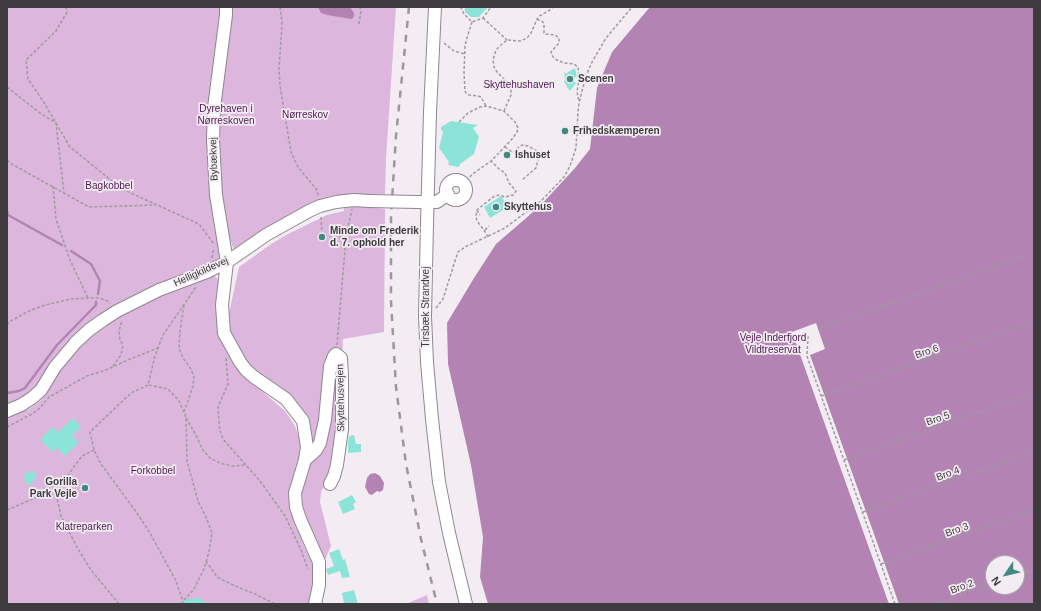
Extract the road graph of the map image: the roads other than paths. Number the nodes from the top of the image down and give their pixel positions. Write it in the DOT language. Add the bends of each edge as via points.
graph roads {
  1 [pos="226,7"];
  2 [pos="435,7"];
  3 [pos="463,183"];
  4 [pos="422,202"];
  5 [pos="227,262"];
  6 [pos="7,411"];
  7 [pos="305,460"];
  8 [pos="330,484"];
  9 [pos="315,604"];
  10 [pos="466,604"];
  1 -- 5 [label="street, Bybækvej" via="214,108 214,140 216,196"];
  2 -- 4 [label="street, Tirsbæk Strandvej"];
  3 -- 4 [label="street, Helligkildevej" via="458,180 450,182 447,187 448,194 437,202"];
  4 -- 5 [label="street, Helligkildevej, bridge" via="354,200 320,206 266,235"];
  4 -- 10 [label="street, Tirsbæk Strandvej" via="427,362 432,419 449,534"];
  5 -- 6 [label="street, Helligkildevej" via="159,290 103,320 76,342 55,366 41,390 21,405"];
  5 -- 7 [label="street, Skyttehusvejen" via="222,304 224,333 246,370 286,399 304,421 307,447"];
  7 -- 8 [label="street, Skyttehusvejen" via="320,443 330,366 336,354 341,358 342,429 338,465"];
  7 -- 9 [label="street, Skyttehusvejen" via="295,493 300,519 319,562 319,585"];
}
